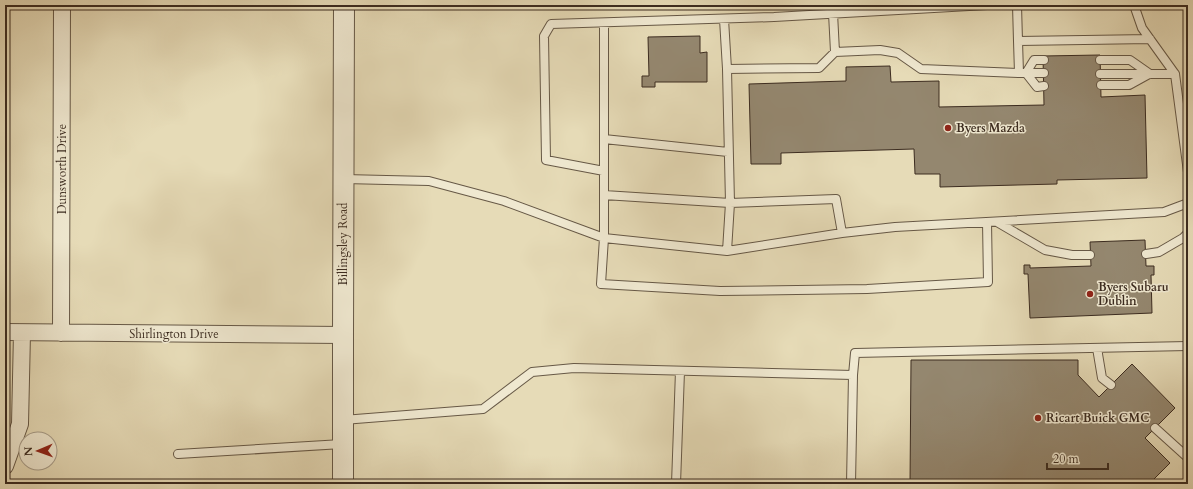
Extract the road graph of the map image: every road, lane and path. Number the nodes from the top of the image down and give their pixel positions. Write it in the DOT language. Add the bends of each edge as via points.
graph roads {
  1 [pos="62,5"];
  2 [pos="344,5"];
  3 [pos="987,5"];
  4 [pos="1017,5"];
  5 [pos="1134,5"];
  6 [pos="833,13"];
  7 [pos="724,19"];
  8 [pos="604,23"];
  9 [pos="1150,39"];
  10 [pos="1018,41"];
  11 [pos="835,52"];
  12 [pos="1044,60"];
  13 [pos="1100,60"];
  14 [pos="727,69"];
  15 [pos="1022,73"];
  16 [pos="1044,73"];
  17 [pos="1100,74"];
  18 [pos="1150,74"];
  19 [pos="1175,74"];
  20 [pos="1101,85"];
  21 [pos="1044,86"];
  22 [pos="604,139"];
  23 [pos="728,152"];
  24 [pos="604,171"];
  25 [pos="1188,172"];
  26 [pos="344,179"];
  27 [pos="604,195"];
  28 [pos="730,203"];
  29 [pos="1188,203"];
  30 [pos="987,222"];
  31 [pos="997,222"];
  32 [pos="1188,232"];
  33 [pos="842,233"];
  34 [pos="604,238"];
  35 [pos="727,251"];
  36 [pos="1146,254"];
  37 [pos="1090,255"];
  38 [pos="5,332"];
  39 [pos="22,333"];
  40 [pos="61,333"];
  41 [pos="343,335"];
  42 [pos="1188,346"];
  43 [pos="1097,348"];
  44 [pos="680,371"];
  45 [pos="853,375"];
  46 [pos="1110,385"];
  47 [pos="343,420"];
  48 [pos="1155,428"];
  49 [pos="343,444"];
  50 [pos="178,454"];
  51 [pos="1188,456"];
  52 [pos="5,466"];
  53 [pos="343,484"];
  54 [pos="676,484"];
  55 [pos="851,484"];
  1 -- 40 [label="street, Dunsworth Drive"];
  2 -- 26 [label="street, Billingsley Road"];
  3 -- 6 [label="lane"];
  4 -- 10 [label="lane"];
  5 -- 9 [label="lane" via="1142,28"];
  6 -- 7 [label="lane"];
  6 -- 11 [label="lane"];
  7 -- 8 [label="lane"];
  7 -- 14 [label="lane"];
  8 -- 22 [label="lane"];
  8 -- 24 [label="lane" via="551,24 544,36 546,160"];
  9 -- 10 [label="lane"];
  9 -- 19 [label="lane"];
  10 -- 15 [label="lane"];
  11 -- 14 [label="lane" via="819,68"];
  11 -- 15 [label="lane" via="880,50 898,53 921,69"];
  12 -- 15 [label="lane" via="1034,60"];
  13 -- 18 [label="lane" via="1130,60"];
  14 -- 23 [label="lane"];
  15 -- 16 [label="lane"];
  15 -- 21 [label="lane" via="1037,87"];
  17 -- 18 [label="lane"];
  18 -- 19 [label="lane"];
  18 -- 20 [label="lane" via="1129,85"];
  19 -- 25 [label="lane"];
  22 -- 23 [label="lane"];
  22 -- 24 [label="lane"];
  23 -- 28 [label="lane"];
  24 -- 27 [label="lane"];
  26 -- 34 [label="lane" via="429,181 504,201"];
  26 -- 41 [label="street, Billingsley Road"];
  27 -- 28 [label="lane"];
  27 -- 34 [label="lane"];
  28 -- 33 [label="lane" via="836,199"];
  28 -- 35 [label="lane"];
  29 -- 31 [label="lane" via="1164,212"];
  30 -- 31 [label="lane"];
  30 -- 33 [label="lane"];
  30 -- 34 [label="lane" via="988,282 867,289 720,291 600,284"];
  31 -- 37 [label="lane" via="1045,250"];
  32 -- 36 [label="lane" via="1183,238 1159,252"];
  33 -- 35 [label="lane"];
  34 -- 35 [label="lane"];
  38 -- 39 [label="street, Shirlington Drive"];
  39 -- 40 [label="street, Shirlington Drive"];
  39 -- 52 [label="street" via="20,424"];
  40 -- 41 [label="street, Shirlington Drive"];
  41 -- 47 [label="street, Billingsley Road"];
  42 -- 43 [label="lane"];
  43 -- 45 [label="lane" via="855,353"];
  43 -- 46 [label="lane" via="1102,378"];
  44 -- 45 [label="lane"];
  44 -- 47 [label="lane" via="574,368 532,372 483,409"];
  44 -- 54 [label="lane"];
  45 -- 55 [label="lane"];
  47 -- 49 [label="street, Billingsley Road"];
  48 -- 51 [label="lane"];
  49 -- 50 [label="lane"];
  49 -- 53 [label="street, Billingsley Road"];
}
